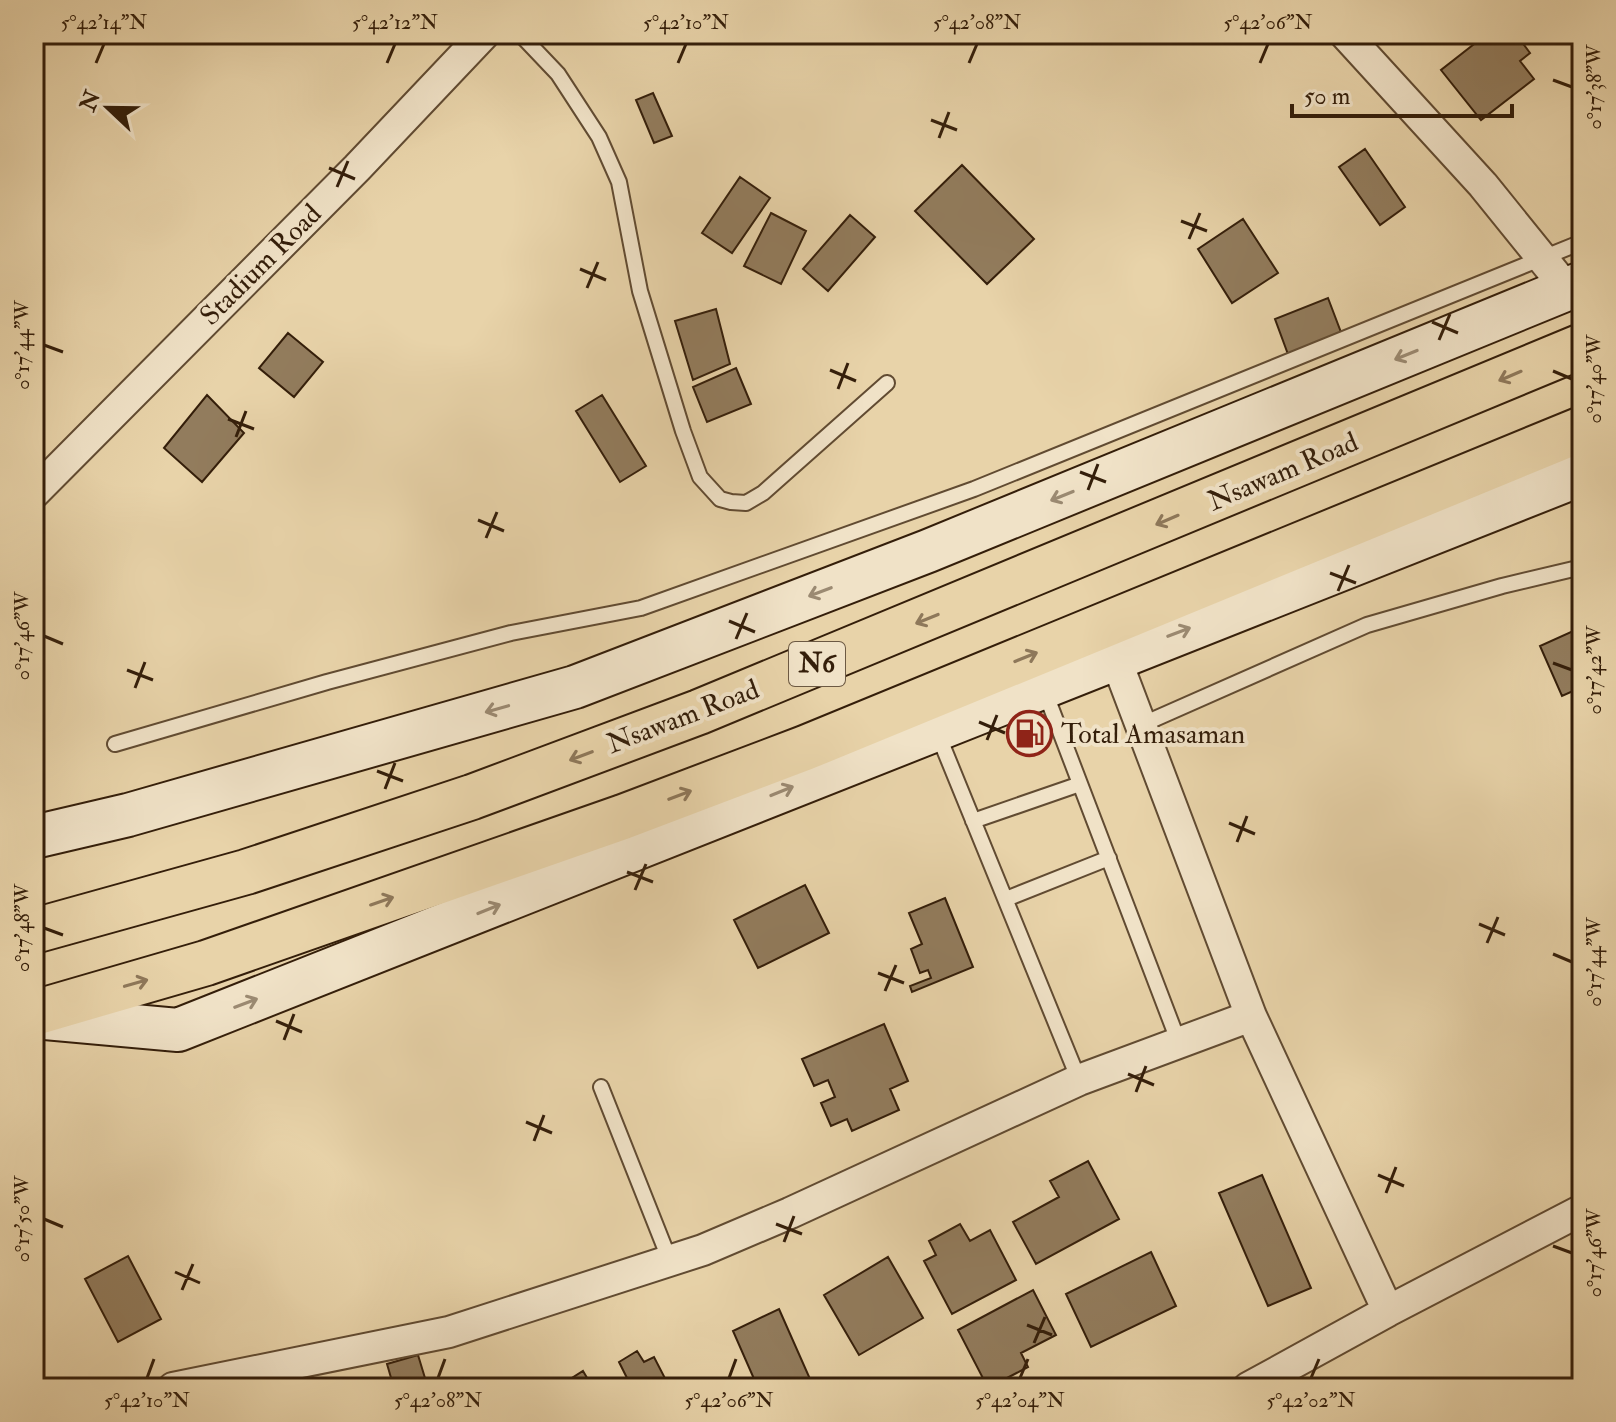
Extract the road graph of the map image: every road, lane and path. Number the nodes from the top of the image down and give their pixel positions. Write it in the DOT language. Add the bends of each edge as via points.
graph roads {
  1 [pos="484,34"];
  2 [pos="520,34"];
  3 [pos="1345,34"];
  4 [pos="1582,242"];
  5 [pos="1564,277"];
  6 [pos="1582,346"];
  7 [pos="887,383"];
  8 [pos="1582,429"];
  9 [pos="1582,474"];
  10 [pos="34,493"];
  11 [pos="1582,567"];
  12 [pos="1115,657"];
  13 [pos="1043,686"];
  14 [pos="1141,725"];
  15 [pos="935,729"];
  16 [pos="115,744"];
  17 [pos="1080,784"];
  18 [pos="973,821"];
  19 [pos="34,837"];
  20 [pos="1109,858"];
  21 [pos="1006,899"];
  22 [pos="34,931"];
  23 [pos="34,1015"];
  24 [pos="1251,1016"];
  25 [pos="1179,1043"];
  26 [pos="1079,1080"];
  27 [pos="601,1087"];
  28 [pos="1582,1210"];
  29 [pos="670,1261"];
  30 [pos="1388,1311"];
  31 [pos="173,1388"];
  32 [pos="1248,1388"];
  1 -- 10 [label="street, Stadium Road"];
  2 -- 7 [label="lane" via="558,74 599,137 619,182 640,291 683,431 700,477 720,499 746,503 763,493"];
  3 -- 5 [label="street"];
  4 -- 5 [label="lane"];
  5 -- 16 [label="lane" via="641,608 511,633"];
  5 -- 19 [label="main road, one-way" via="928,551 575,687"];
  6 -- 22 [label="highway, Nsawam Road / N6, one-way" via="699,712 472,797 261,867"];
  23 -- 8 [label="highway, one-way" via="206,963 623,817 805,748"];
  12 -- 9 [label="main road, one-way"];
  11 -- 14 [label="lane" via="1367,625"];
  12 -- 13 [label="main road"];
  12 -- 14 [label="street"];
  13 -- 15 [label="main road"];
  13 -- 17 [label="lane"];
  14 -- 24 [label="street"];
  15 -- 18 [label="lane"];
  23 -- 15 [label="main road, one-way" via="178,1030"];
  17 -- 18 [label="lane"];
  17 -- 20 [label="lane"];
  18 -- 21 [label="lane"];
  20 -- 21 [label="lane"];
  20 -- 25 [label="lane"];
  21 -- 26 [label="lane"];
  24 -- 25 [label="street"];
  24 -- 30 [label="street"];
  25 -- 26 [label="street"];
  26 -- 29 [label="street" via="790,1213"];
  27 -- 29 [label="lane"];
  28 -- 30 [label="street"];
  29 -- 31 [label="street" via="449,1332"];
  30 -- 32 [label="street"];
}
